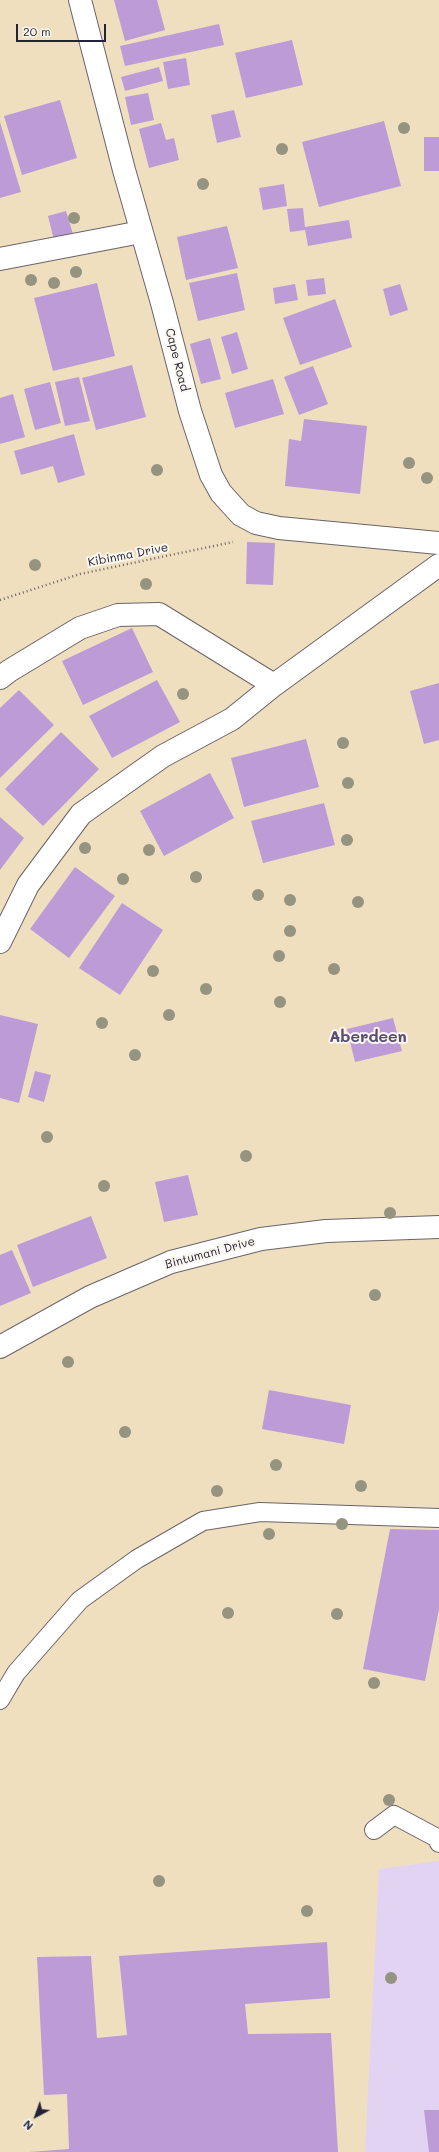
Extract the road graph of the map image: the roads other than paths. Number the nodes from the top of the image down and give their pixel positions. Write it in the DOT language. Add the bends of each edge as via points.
graph roads {
  1 [pos="80,0"];
  2 [pos="141,232"];
  3 [pos="0,259"];
  4 [pos="439,543"];
  5 [pos="439,565"];
  6 [pos="0,678"];
  7 [pos="274,685"];
  8 [pos="0,942"];
  9 [pos="439,1227"];
  10 [pos="0,1346"];
  11 [pos="439,1518"];
  12 [pos="0,1700"];
  13 [pos="374,1830"];
  14 [pos="439,1843"];
  1 -- 2 [label="street, Cape Road"];
  2 -- 3 [label="street"];
  2 -- 4 [label="street, Cape Road" via="190,411 211,475 230,505 256,523 279,528"];
  5 -- 7 [label="street"];
  6 -- 7 [label="street" via="80,628 118,615 159,614"];
  7 -- 8 [label="street" via="232,719 163,756 81,814 28,885"];
  9 -- 10 [label="street, Bintumani Drive" via="312,1232 260,1239 171,1262 90,1297"];
  11 -- 12 [label="lane" via="260,1512 203,1521 137,1559 80,1600 16,1673"];
  13 -- 14 [label="lane" via="394,1815 438,1838"];
}
